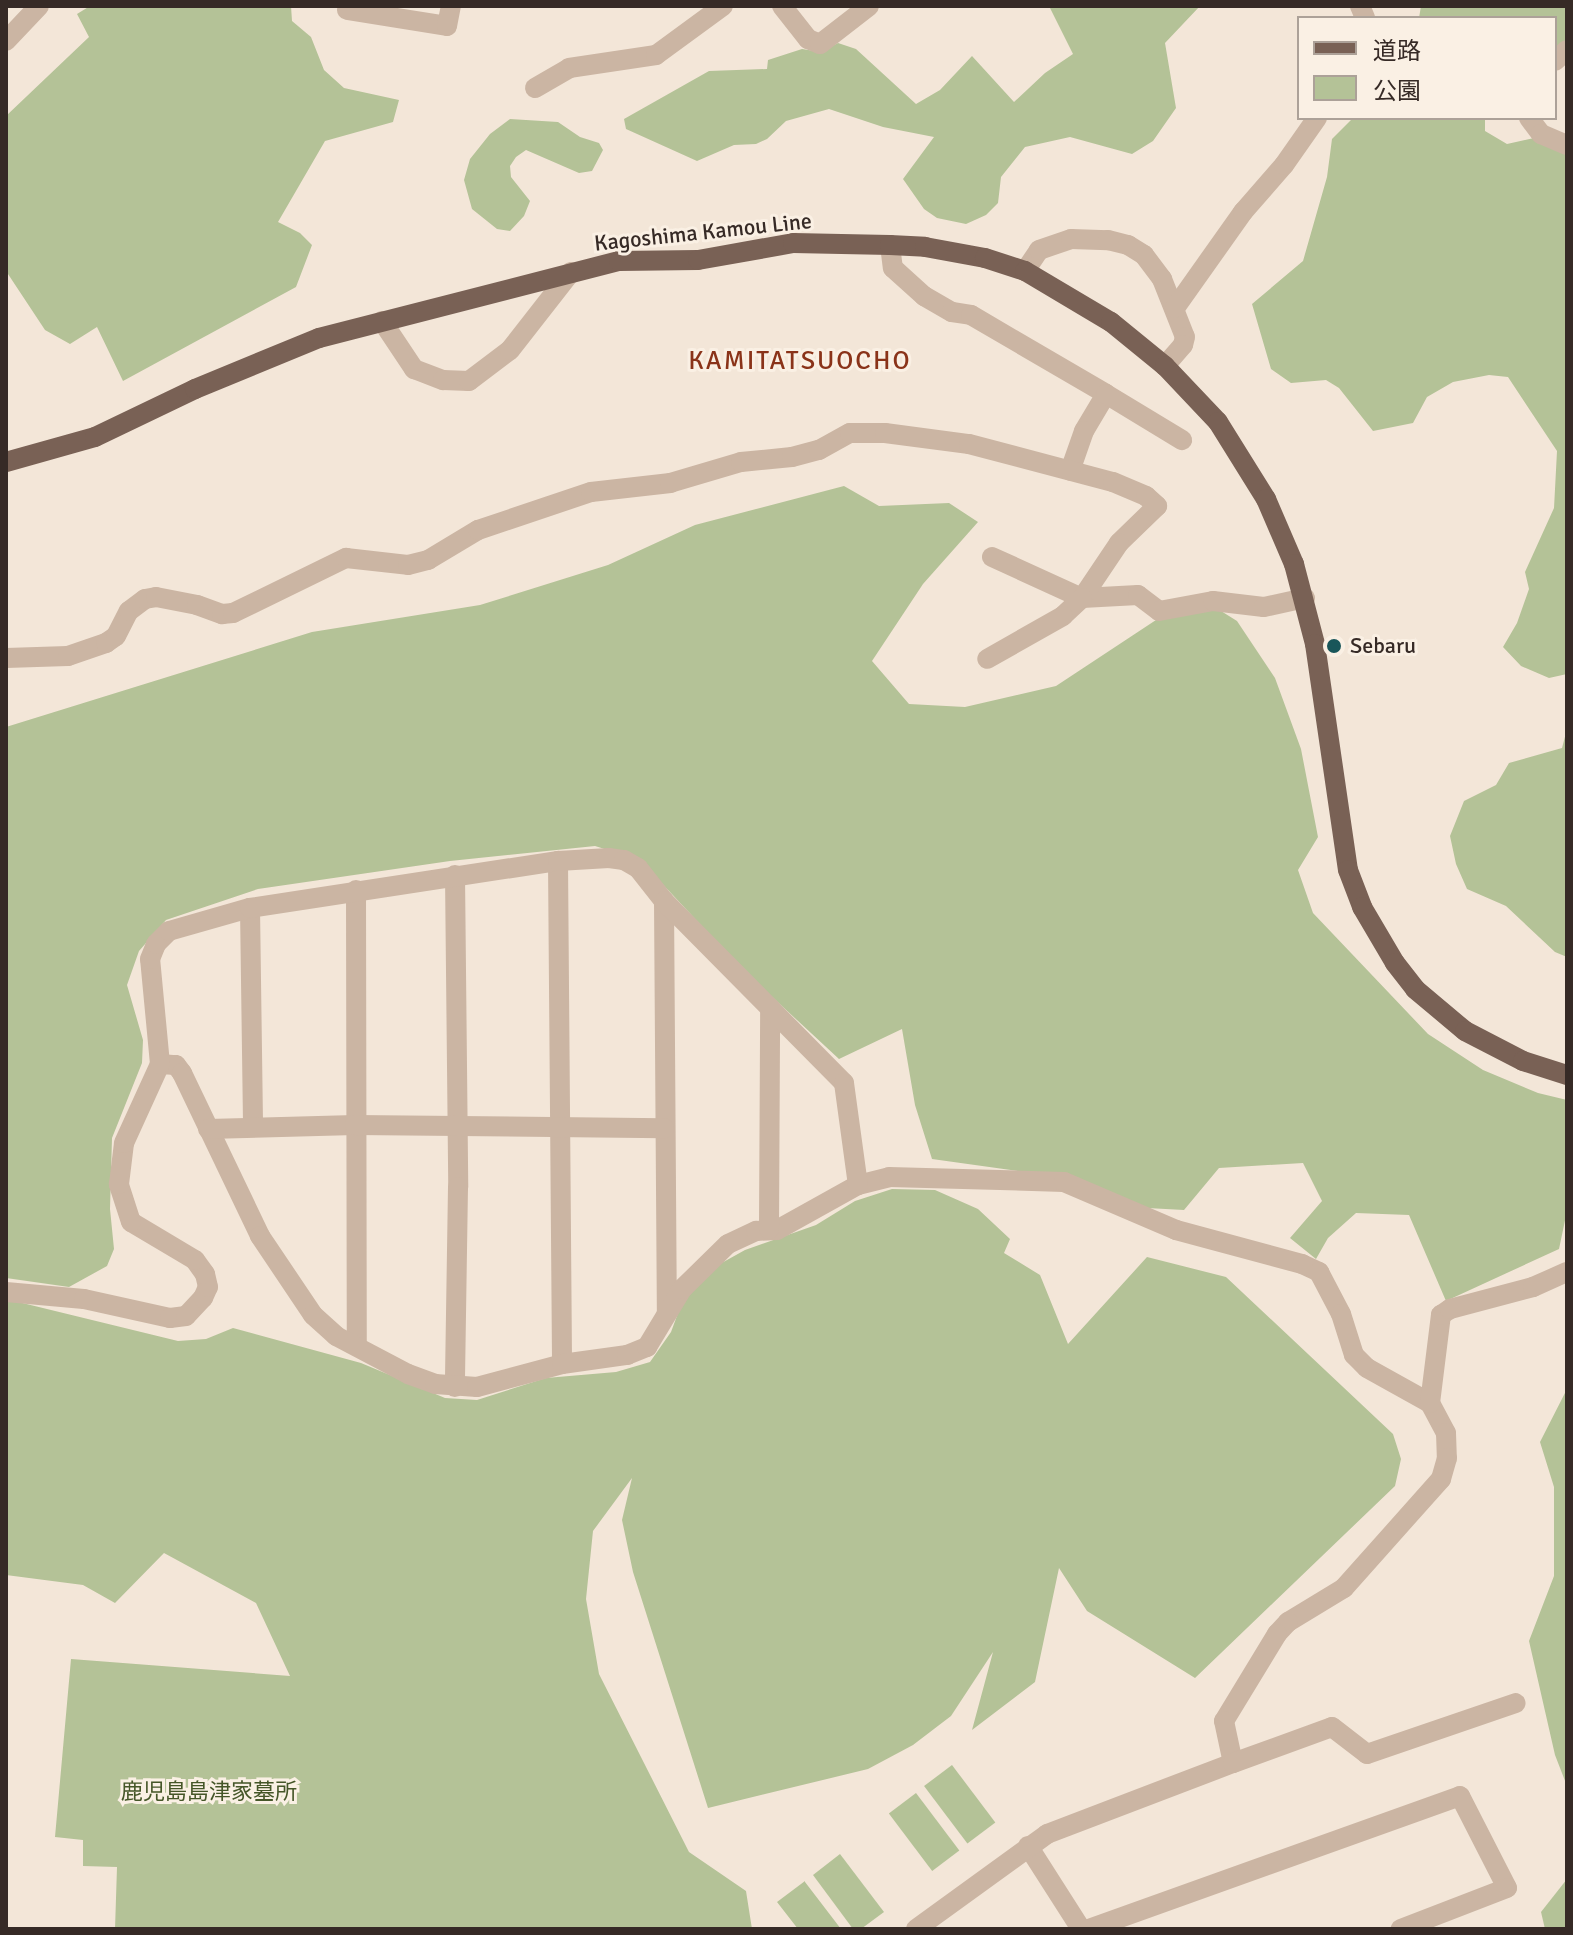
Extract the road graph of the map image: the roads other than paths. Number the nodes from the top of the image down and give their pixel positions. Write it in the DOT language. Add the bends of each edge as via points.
graph roads {
  1 [pos="39,6"];
  2 [pos="451,6"];
  3 [pos="723,6"];
  4 [pos="782,6"];
  5 [pos="869,6"];
  6 [pos="347,10"];
  7 [pos="6,41"];
  8 [pos="535,88"];
  9 [pos="1316,120"];
  10 [pos="1530,120"];
  11 [pos="1567,145"];
  12 [pos="890,245"];
  13 [pos="1025,271"];
  14 [pos="571,272"];
  15 [pos="1175,308"];
  16 [pos="382,321"];
  17 [pos="1165,366"];
  18 [pos="1106,394"];
  19 [pos="1182,440"];
  20 [pos="6,462"];
  21 [pos="1070,471"];
  22 [pos="992,557"];
  23 [pos="1082,598"];
  24 [pos="1305,598"];
  25 [pos="6,658"];
  26 [pos="987,659"];
  27 [pos="558,861"];
  28 [pos="455,875"];
  29 [pos="356,890"];
  30 [pos="664,901"];
  31 [pos="250,908"];
  32 [pos="770,1008"];
  33 [pos="160,1064"];
  34 [pos="1567,1075"];
  35 [pos="355,1125"];
  36 [pos="457,1125"];
  37 [pos="253,1127"];
  38 [pos="560,1127"];
  39 [pos="664,1128"];
  40 [pos="208,1129"];
  41 [pos="858,1185"];
  42 [pos="769,1229"];
  43 [pos="1567,1272"];
  44 [pos="6,1292"];
  45 [pos="667,1316"];
  46 [pos="357,1346"];
  47 [pos="562,1364"];
  48 [pos="455,1387"];
  49 [pos="1430,1403"];
  50 [pos="1516,1703"];
  51 [pos="1233,1763"];
  52 [pos="1028,1846"];
  53 [pos="916,1929"];
  54 [pos="1081,1929"];
  55 [pos="1089,1929"];
  56 [pos="1401,1929"];
  1 -- 7 [label="street"];
  2 -- 6 [label="street" via="447,26"];
  3 -- 8 [label="street" via="656,55 569,68"];
  4 -- 5 [label="street" via="808,39 820,44"];
  9 -- 15 [label="street"];
  10 -- 11 [label="street" via="1541,134"];
  12 -- 13 [label="main road, Kagoshima Kamou Line" via="985,258"];
  12 -- 14 [label="main road, Kagoshima Kamou Line" via="793,243 698,260 619,261"];
  12 -- 18 [label="street" via="893,268 924,296 952,312 971,315"];
  13 -- 15 [label="street" via="1047,245 1108,240 1144,255"];
  13 -- 17 [label="main road, Kagoshima Kamou Line" via="1111,322"];
  14 -- 16 [label="main road, Kagoshima Kamou Line"];
  14 -- 16 [label="street" via="510,350 469,381 443,380 414,369"];
  15 -- 17 [label="street" via="1185,337"];
  16 -- 20 [label="main road, Kagoshima Kamou Line" via="319,338 95,437"];
  17 -- 24 [label="main road, Kagoshima Kamou Line" via="1218,422 1252,473 1287,542"];
  18 -- 19 [label="street"];
  18 -- 21 [label="street" via="1084,431"];
  21 -- 23 [label="street" via="1113,482 1157,506 1119,543"];
  21 -- 25 [label="street" via="969,444 850,433 792,457 741,462 670,483 591,492 478,530 428,560 408,565 346,558 233,613 145,599 129,611 116,636 106,643 68,656"];
  22 -- 23 [label="street"];
  23 -- 24 [label="street" via="1138,595 1159,611 1213,601 1264,607"];
  23 -- 26 [label="street" via="1063,616"];
  24 -- 34 [label="main road, Kagoshima Kamou Line" via="1345,855 1377,936 1415,989 1454,1023 1523,1061"];
  27 -- 28 [label="street"];
  27 -- 30 [label="street" via="624,860 638,868"];
  27 -- 38 [label="street"];
  28 -- 29 [label="street"];
  28 -- 36 [label="street"];
  29 -- 31 [label="street"];
  29 -- 35 [label="street"];
  30 -- 32 [label="street"];
  30 -- 39 [label="street"];
  31 -- 33 [label="street" via="169,931 156,944 150,959"];
  31 -- 37 [label="street"];
  32 -- 41 [label="street" via="844,1083"];
  32 -- 42 [label="street"];
  33 -- 40 [label="street" via="176,1065 182,1073"];
  33 -- 44 [label="street" via="124,1143 119,1184 131,1222 195,1260 208,1287 203,1298 186,1316 170,1318 84,1299"];
  35 -- 36 [label="street"];
  35 -- 37 [label="street"];
  35 -- 46 [label="street"];
  36 -- 38 [label="street"];
  36 -- 48 [label="street"];
  37 -- 40 [label="street"];
  38 -- 39 [label="street"];
  38 -- 47 [label="street"];
  39 -- 45 [label="street"];
  40 -- 46 [label="street" via="284,1277 313,1315"];
  41 -- 42 [label="street" via="777,1230"];
  41 -- 49 [label="street" via="889,1177 1064,1182 1176,1230 1302,1264 1319,1272 1330,1288 1354,1355 1367,1368"];
  42 -- 45 [label="street" via="744,1235 707,1262 682,1289"];
  43 -- 49 [label="street" via="1441,1315"];
  45 -- 47 [label="street" via="647,1347"];
  46 -- 48 [label="street" via="408,1374"];
  47 -- 48 [label="street" via="477,1387"];
  49 -- 51 [label="street" via="1446,1433 1441,1479 1344,1588 1277,1634 1224,1721"];
  50 -- 51 [label="street" via="1367,1754 1332,1727"];
  51 -- 52 [label="street"];
  52 -- 53 [label="street"];
  52 -- 54 [label="street"];
  55 -- 56 [label="street" via="1460,1796 1507,1888"];
}
